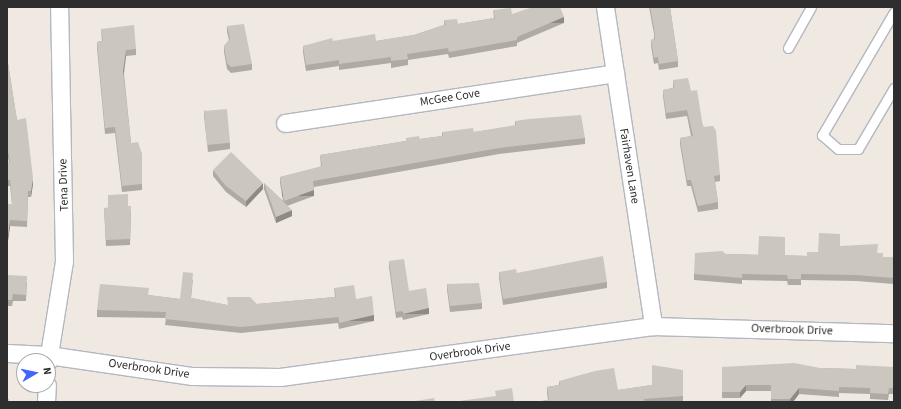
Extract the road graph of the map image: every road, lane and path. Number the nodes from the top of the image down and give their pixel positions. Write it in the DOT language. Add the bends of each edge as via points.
graph roads {
  1 [pos="60,7"];
  2 [pos="604,7"];
  3 [pos="811,7"];
  4 [pos="894,12"];
  5 [pos="788,48"];
  6 [pos="615,73"];
  7 [pos="894,88"];
  8 [pos="285,123"];
  9 [pos="653,326"];
  10 [pos="894,333"];
  11 [pos="49,353"];
  12 [pos="56,359"];
  1 -- 11 [label="street, Tena Drive" via="64,261"];
  2 -- 6 [label="street, Fairhaven Lane"];
  3 -- 5 [label="lane"];
  4 -- 7 [label="lane" via="822,135 838,149 858,149"];
  6 -- 8 [label="street, McGee Cove"];
  6 -- 9 [label="street, Fairhaven Lane"];
  9 -- 10 [label="street, Overbrook Drive"];
  9 -- 12 [label="street, Overbrook Drive" via="280,377 192,376"];
}
